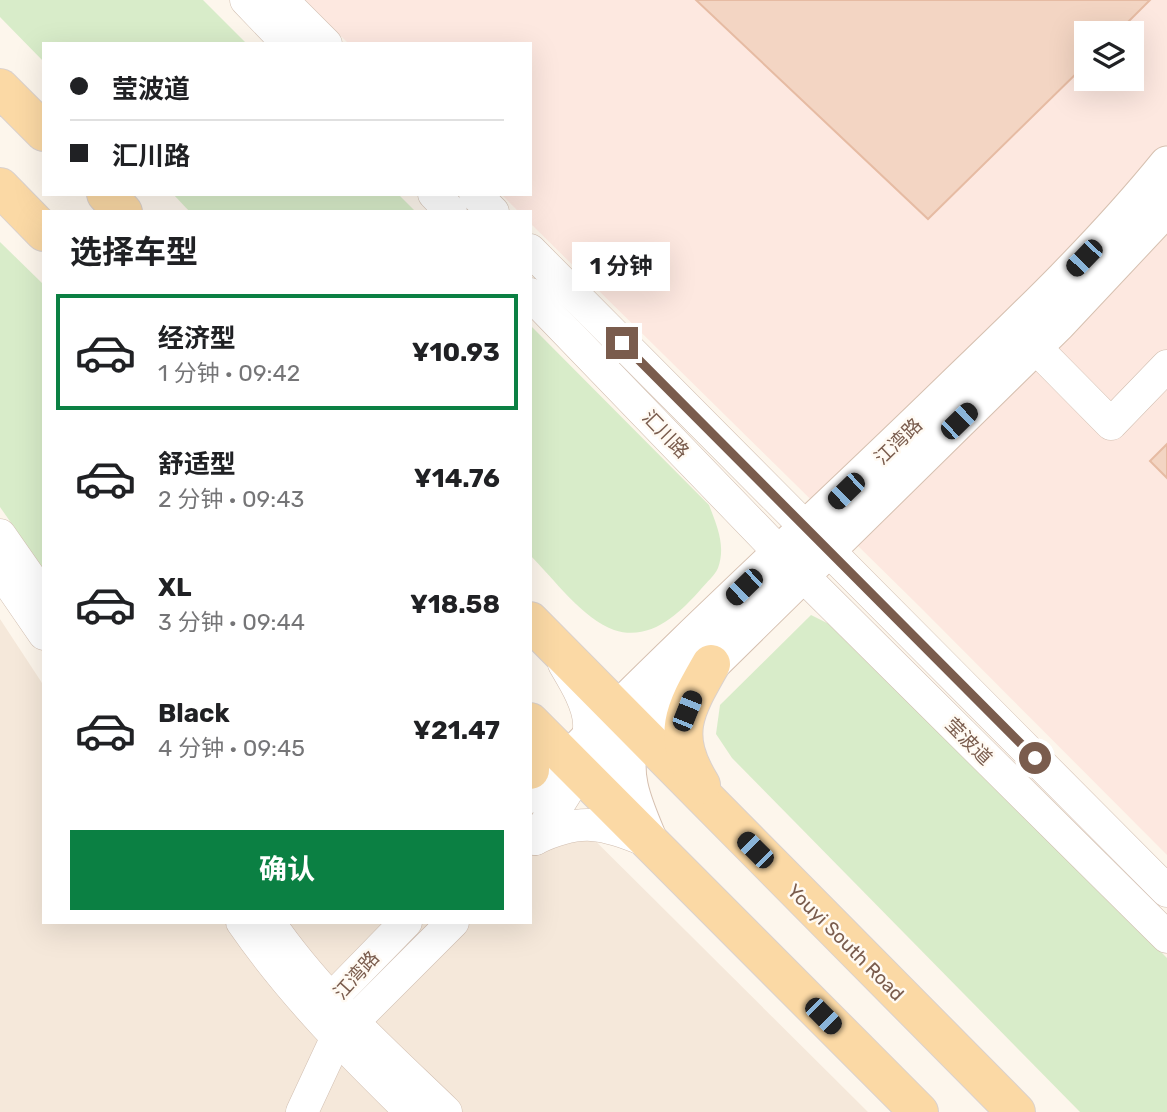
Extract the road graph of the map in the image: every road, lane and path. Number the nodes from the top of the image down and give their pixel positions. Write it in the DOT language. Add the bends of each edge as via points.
graph roads {
  1 [pos="246,0"];
  2 [pos="282,0"];
  3 [pos="286,42"];
  4 [pos="324,42"];
  5 [pos="0,88"];
  6 [pos="42,130"];
  7 [pos="1167,164"];
  8 [pos="0,187"];
  9 [pos="108,196"];
  10 [pos="436,196"];
  11 [pos="477,196"];
  12 [pos="1167,208"];
  13 [pos="121,210"];
  14 [pos="449,210"];
  15 [pos="491,210"];
  16 [pos="42,230"];
  17 [pos="532,252"];
  18 [pos="532,296"];
  19 [pos="1035,346"];
  20 [pos="1167,366"];
  21 [pos="0,535"];
  22 [pos="816,540"];
  23 [pos="791,564"];
  24 [pos="0,570"];
  25 [pos="42,595"];
  26 [pos="42,631"];
  27 [pos="541,632"];
  28 [pos="700,652"];
  29 [pos="532,724"];
  30 [pos="631,728"];
  31 [pos="581,762"];
  32 [pos="532,796"];
  33 [pos="718,813"];
  34 [pos="533,841"];
  35 [pos="650,842"];
  36 [pos="1167,891"];
  37 [pos="243,924"];
  38 [pos="404,924"];
  39 [pos="451,924"];
  40 [pos="276,933"];
  41 [pos="1167,937"];
  42 [pos="377,952"];
  43 [pos="331,999"];
  44 [pos="345,1031"];
  45 [pos="303,1112"];
  46 [pos="411,1112"];
  47 [pos="446,1112"];
  48 [pos="919,1112"];
  49 [pos="1016,1112"];
  1 -- 3 [label="street"];
  2 -- 4 [label="street"];
  5 -- 6 [label="main road"];
  7 -- 22 [label="main road, 江湾路" via="1116,226"];
  8 -- 16 [label="main road"];
  9 -- 13 [label="main road"];
  10 -- 14 [label="street"];
  11 -- 15 [label="street"];
  12 -- 19 [label="main road, 江湾路"];
  17 -- 22 [label="street, 汇川路"];
  18 -- 23 [label="street, 汇川路"];
  19 -- 20 [label="street" via="1111,424"];
  19 -- 22 [label="main road, 江湾路"];
  21 -- 25 [label="street"];
  22 -- 23 [label="main road, 江湾路"];
  22 -- 36 [label="street, 莹波道"];
  23 -- 28 [label="main road, 江湾路"];
  23 -- 41 [label="street, 莹波道"];
  24 -- 26 [label="street"];
  27 -- 30 [label="main road, Youyi South Road"];
  27 -- 31 [label="street" via="583,700 590,723"];
  28 -- 30 [label="main road, 江湾路"];
  28 -- 33 [label="main road" via="682,741 696,778"];
  29 -- 31 [label="main road"];
  30 -- 31 [label="main road, 江湾路"];
  30 -- 33 [label="main road, Youyi South Road"];
  30 -- 35 [label="main road" via="629,785"];
  31 -- 32 [label="street, 江湾路"];
  31 -- 34 [label="street"];
  31 -- 35 [label="main road"];
  33 -- 49 [label="main road, Youyi South Road"];
  34 -- 35 [label="street" via="552,830 588,824 605,825"];
  35 -- 48 [label="main road"];
  37 -- 44 [label="street" via="269,961"];
  38 -- 42 [label="street, 江湾路"];
  39 -- 44 [label="street"];
  40 -- 42 [label="street" via="307,961 323,965 341,965"];
  40 -- 43 [label="street"];
  42 -- 43 [label="street, 江湾路"];
  43 -- 44 [label="street, 江湾路"];
  44 -- 45 [label="street"];
  44 -- 46 [label="street"];
  44 -- 47 [label="street"];
}
